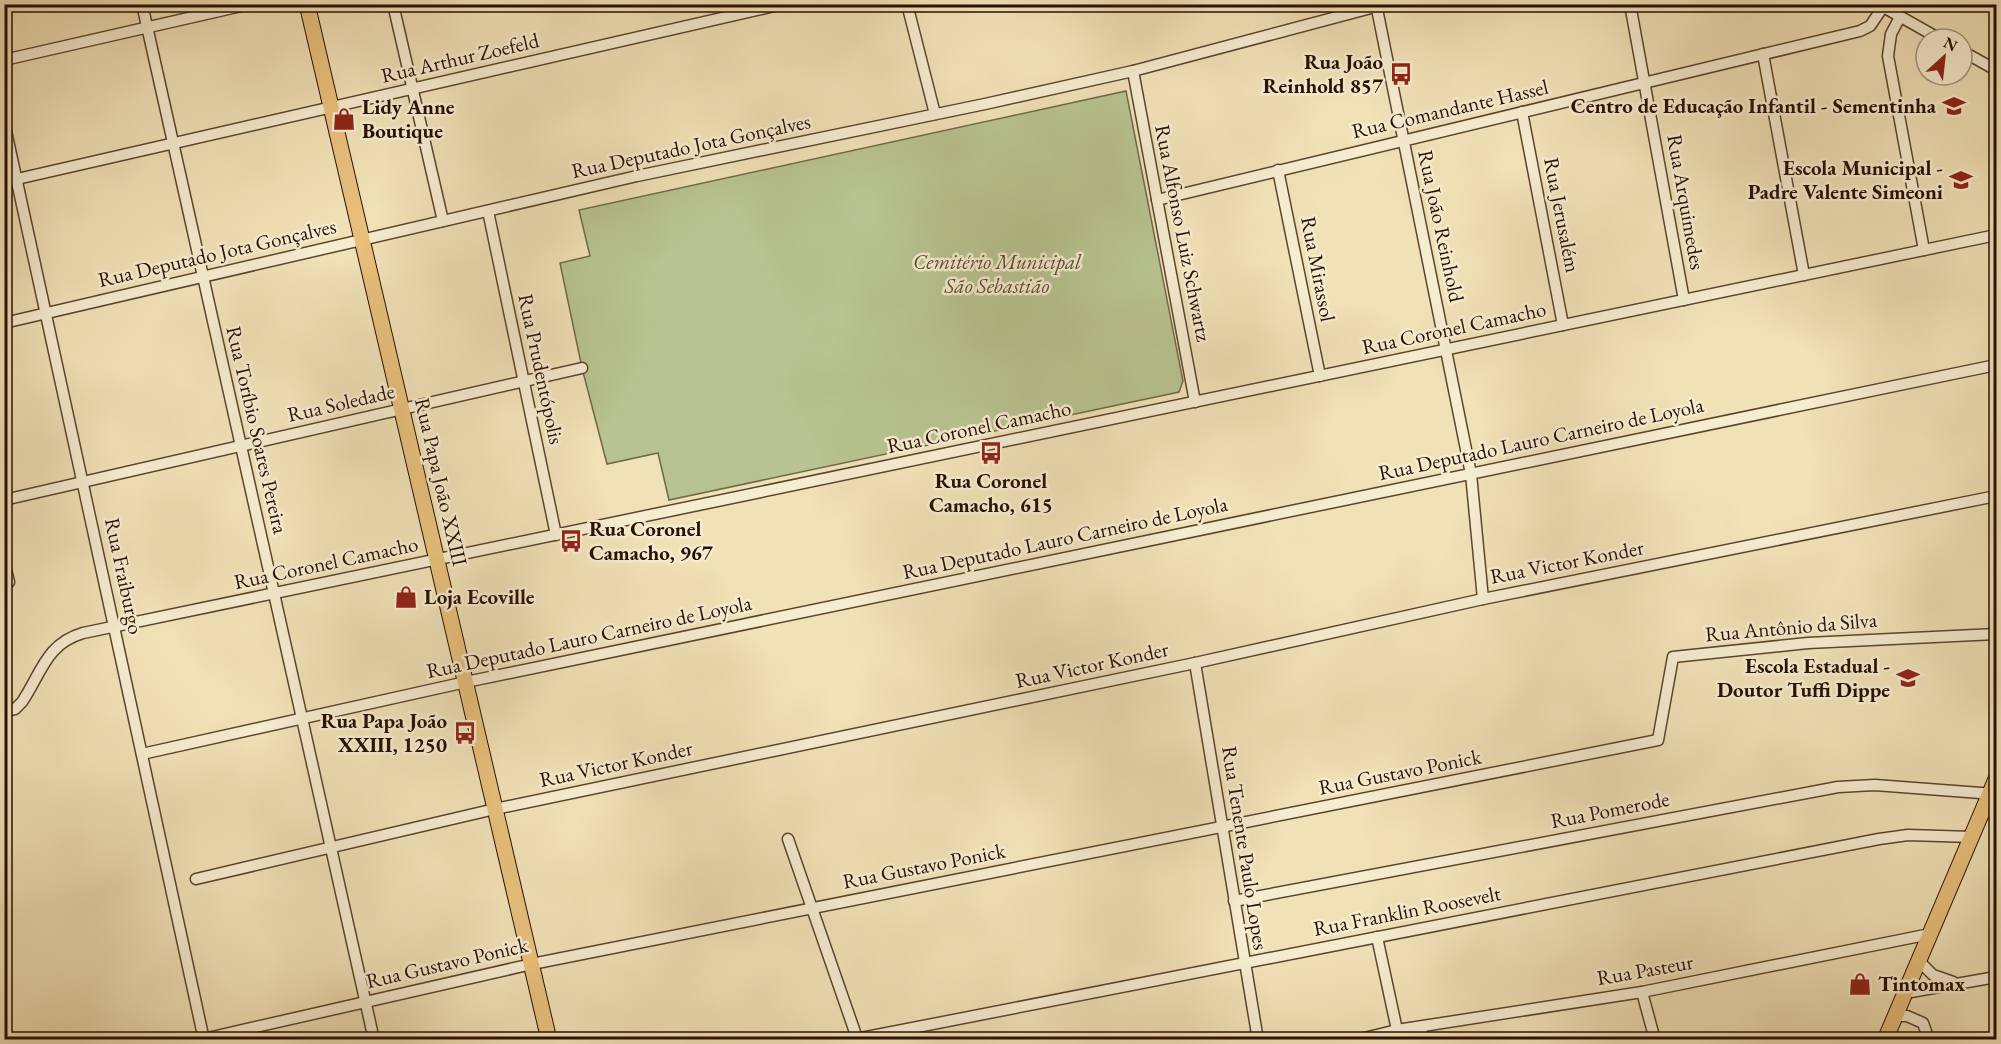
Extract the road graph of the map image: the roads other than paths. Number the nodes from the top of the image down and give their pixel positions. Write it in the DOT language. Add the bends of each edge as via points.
graph roads {
  1 [pos="142,4"];
  2 [pos="250,4"];
  3 [pos="307,4"];
  4 [pos="393,4"];
  5 [pos="783,4"];
  6 [pos="907,4"];
  7 [pos="1630,4"];
  8 [pos="1379,5"];
  9 [pos="1881,6"];
  10 [pos="1900,17"];
  11 [pos="1918,27"];
  12 [pos="147,28"];
  13 [pos="1763,54"];
  14 [pos="1974,58"];
  15 [pos="4,60"];
  16 [pos="1133,70"];
  17 [pos="1996,70"];
  18 [pos="1644,83"];
  19 [pos="413,89"];
  20 [pos="331,107"];
  21 [pos="1522,112"];
  22 [pos="935,114"];
  23 [pos="4,122"];
  24 [pos="1403,140"];
  25 [pos="173,143"];
  26 [pos="1278,171"];
  27 [pos="17,179"];
  28 [pos="4,182"];
  29 [pos="1157,200"];
  30 [pos="488,211"];
  31 [pos="443,221"];
  32 [pos="1996,235"];
  33 [pos="362,240"];
  34 [pos="1924,250"];
  35 [pos="1804,275"];
  36 [pos="203,277"];
  37 [pos="1684,300"];
  38 [pos="46,313"];
  39 [pos="4,323"];
  40 [pos="1563,326"];
  41 [pos="1446,350"];
  42 [pos="1996,364"];
  43 [pos="582,368"];
  44 [pos="1320,376"];
  45 [pos="524,381"];
  46 [pos="1195,402"];
  47 [pos="402,409"];
  48 [pos="241,446"];
  49 [pos="1471,474"];
  50 [pos="83,482"];
  51 [pos="1996,496"];
  52 [pos="4,500"];
  53 [pos="556,535"];
  54 [pos="437,559"];
  55 [pos="4,561"];
  56 [pos="9,582"];
  57 [pos="274,594"];
  58 [pos="1482,599"];
  59 [pos="114,627"];
  60 [pos="1996,634"];
  61 [pos="1195,663"];
  62 [pos="466,682"];
  63 [pos="4,711"];
  64 [pos="302,719"];
  65 [pos="1658,740"];
  66 [pos="142,754"];
  67 [pos="1996,779"];
  68 [pos="1993,794"];
  69 [pos="495,808"];
  70 [pos="1222,827"];
  71 [pos="1971,837"];
  72 [pos="788,839"];
  73 [pos="330,847"];
  74 [pos="196,879"];
  75 [pos="1234,901"];
  76 [pos="812,908"];
  77 [pos="1930,934"];
  78 [pos="1377,937"];
  79 [pos="1919,961"];
  80 [pos="1244,963"];
  81 [pos="532,964"];
  82 [pos="1996,977"];
  83 [pos="1960,983"];
  84 [pos="1642,992"];
  85 [pos="1905,993"];
  86 [pos="365,1002"];
  87 [pos="1896,1016"];
  88 [pos="1430,1025"];
  89 [pos="1397,1030"];
  90 [pos="1365,1038"];
  91 [pos="203,1039"];
  92 [pos="854,1039"];
  93 [pos="374,1040"];
  94 [pos="549,1040"];
  95 [pos="1258,1040"];
  96 [pos="1386,1040"];
  97 [pos="1406,1040"];
  98 [pos="1655,1040"];
  99 [pos="1885,1040"];
  100 [pos="1929,1040"];
  1 -- 12 [label="street, Rua Toríbio Soares Pereira"];
  2 -- 12 [label="street"];
  3 -- 20 [label="main road, Rua Papa João XXIII"];
  4 -- 19 [label="street"];
  5 -- 19 [label="street, Rua Arthur Zoefeld"];
  6 -- 22 [label="street"];
  7 -- 18 [label="street, Rua Arquimedes"];
  8 -- 16 [label="street, Rua Deputado Jota Gonçalves"];
  8 -- 24 [label="street, Rua João Reinhold"];
  9 -- 10 [label="street"];
  9 -- 13 [label="street, Rua Comandante Hassel" via="1870,26 1860,31"];
  10 -- 11 [label="street"];
  10 -- 34 [label="street" via="1891,34 1888,56"];
  12 -- 15 [label="street"];
  12 -- 25 [label="street, Rua Toríbio Soares Pereira"];
  13 -- 18 [label="street, Rua Comandante Hassel"];
  13 -- 35 [label="street"];
  14 -- 17 [label="street"];
  16 -- 22 [label="street, Rua Deputado Jota Gonçalves"];
  16 -- 29 [label="street, Rua Alfonso Luiz Schwartz"];
  18 -- 21 [label="street, Rua Comandante Hassel"];
  18 -- 37 [label="street, Rua Arquimedes"];
  19 -- 20 [label="street, Rua Arthur Zoefeld"];
  19 -- 31 [label="street"];
  20 -- 25 [label="street, Rua Arthur Zoefeld"];
  20 -- 33 [label="main road, Rua Papa João XXIII"];
  21 -- 24 [label="street, Rua Comandante Hassel"];
  21 -- 40 [label="street, Rua Jerusalém"];
  22 -- 30 [label="street, Rua Deputado Jota Gonçalves"];
  23 -- 27 [label="street, Rua Fraiburgo"];
  24 -- 26 [label="street, Rua Comandante Hassel"];
  24 -- 41 [label="street, Rua João Reinhold"];
  25 -- 27 [label="street, Rua Arthur Zoefeld"];
  25 -- 36 [label="street, Rua Toríbio Soares Pereira"];
  26 -- 29 [label="street, Rua Comandante Hassel"];
  26 -- 44 [label="street, Rua Mirassol"];
  27 -- 28 [label="street, Rua Arthur Zoefeld"];
  27 -- 38 [label="street, Rua Fraiburgo"];
  29 -- 46 [label="street, Rua Alfonso Luiz Schwartz"];
  30 -- 31 [label="street, Rua Deputado Jota Gonçalves"];
  30 -- 45 [label="street, Rua Prudentópolis"];
  31 -- 33 [label="street, Rua Deputado Jota Gonçalves"];
  32 -- 34 [label="street, Rua Coronel Camacho"];
  33 -- 36 [label="street, Rua Deputado Jota Gonçalves"];
  33 -- 47 [label="main road, Rua Papa João XXIII"];
  34 -- 35 [label="street, Rua Coronel Camacho"];
  35 -- 37 [label="street, Rua Coronel Camacho"];
  36 -- 38 [label="street, Rua Deputado Jota Gonçalves"];
  36 -- 48 [label="street, Rua Toríbio Soares Pereira"];
  37 -- 40 [label="street, Rua Coronel Camacho"];
  38 -- 39 [label="street, Rua Deputado Jota Gonçalves"];
  38 -- 50 [label="street, Rua Fraiburgo"];
  40 -- 41 [label="street, Rua Coronel Camacho"];
  41 -- 44 [label="street, Rua Coronel Camacho"];
  41 -- 49 [label="street, Rua João Reinhold"];
  42 -- 49 [label="street, Rua Deputado Lauro Carneiro de Loyola"];
  43 -- 45 [label="street, Rua Soledade"];
  44 -- 46 [label="street, Rua Coronel Camacho"];
  45 -- 47 [label="street, Rua Soledade"];
  45 -- 53 [label="street, Rua Prudentópolis"];
  46 -- 53 [label="street, Rua Coronel Camacho"];
  47 -- 48 [label="street, Rua Soledade"];
  47 -- 54 [label="main road, Rua Papa João XXIII"];
  48 -- 50 [label="street, Rua Soledade"];
  48 -- 57 [label="street, Rua Toríbio Soares Pereira"];
  49 -- 58 [label="street, Rua João Reinhold"];
  49 -- 62 [label="street, Rua Deputado Lauro Carneiro de Loyola"];
  50 -- 52 [label="street, Rua Soledade"];
  50 -- 59 [label="street, Rua Fraiburgo"];
  51 -- 58 [label="street, Rua Victor Konder"];
  53 -- 54 [label="street, Rua Coronel Camacho"];
  54 -- 57 [label="street, Rua Coronel Camacho"];
  54 -- 62 [label="main road, Rua Papa João XXIII"];
  55 -- 56 [label="street"];
  57 -- 59 [label="street, Rua Coronel Camacho"];
  57 -- 64 [label="street, Rua Toríbio Soares Pereira"];
  58 -- 61 [label="street, Rua Victor Konder"];
  59 -- 63 [label="street, Rua Coronel Camacho" via="69,637 56,645 22,702 15,709"];
  59 -- 66 [label="street, Rua Fraiburgo"];
  60 -- 65 [label="street, Rua Antônio da Silva" via="1808,643 1673,657"];
  61 -- 69 [label="street, Rua Victor Konder"];
  61 -- 70 [label="street, Rua Tenente Paulo Lopes"];
  62 -- 64 [label="street, Rua Deputado Lauro Carneiro de Loyola"];
  62 -- 69 [label="main road, Rua Papa João XXIII"];
  64 -- 66 [label="street, Rua Deputado Lauro Carneiro de Loyola"];
  64 -- 73 [label="street, Rua Toríbio Soares Pereira"];
  65 -- 70 [label="street, Rua Gustavo Ponick"];
  66 -- 91 [label="street, Rua Fraiburgo"];
  67 -- 68 [label="main road"];
  68 -- 71 [label="main road"];
  68 -- 75 [label="street, Rua Pomerode" via="1875,785 1838,787"];
  69 -- 73 [label="street, Rua Victor Konder"];
  69 -- 81 [label="main road, Rua Papa João XXIII"];
  70 -- 75 [label="street, Rua Tenente Paulo Lopes"];
  70 -- 76 [label="street, Rua Gustavo Ponick"];
  71 -- 77 [label="main road"];
  71 -- 78 [label="street, Rua Franklin Roosevelt" via="1895,836"];
  72 -- 76 [label="street"];
  73 -- 74 [label="street, Rua Victor Konder"];
  73 -- 86 [label="street, Rua Toríbio Soares Pereira"];
  75 -- 80 [label="street, Rua Tenente Paulo Lopes"];
  76 -- 81 [label="street, Rua Gustavo Ponick"];
  76 -- 92 [label="street"];
  77 -- 79 [label="main road"];
  77 -- 84 [label="street, Rua Pasteur"];
  78 -- 80 [label="street, Rua Franklin Roosevelt"];
  78 -- 89 [label="street"];
  79 -- 83 [label="street" via="1932,975"];
  79 -- 85 [label="main road"];
  80 -- 92 [label="street, Rua Franklin Roosevelt"];
  80 -- 95 [label="street, Rua Tenente Paulo Lopes"];
  81 -- 86 [label="street, Rua Gustavo Ponick"];
  81 -- 94 [label="main road, Rua Papa João XXIII"];
  82 -- 83 [label="street"];
  83 -- 85 [label="street"];
  84 -- 88 [label="street, Rua Pasteur"];
  84 -- 98 [label="street"];
  85 -- 87 [label="main road"];
  86 -- 91 [label="street, Rua Gustavo Ponick"];
  86 -- 93 [label="street, Rua Toríbio Soares Pereira"];
  87 -- 99 [label="main road"];
  87 -- 100 [label="street" via="1923,1023"];
  88 -- 89 [label="street, Rua Pasteur"];
  88 -- 97 [label="street"];
  89 -- 90 [label="street, Rua Pasteur"];
  90 -- 96 [label="street"];
}
